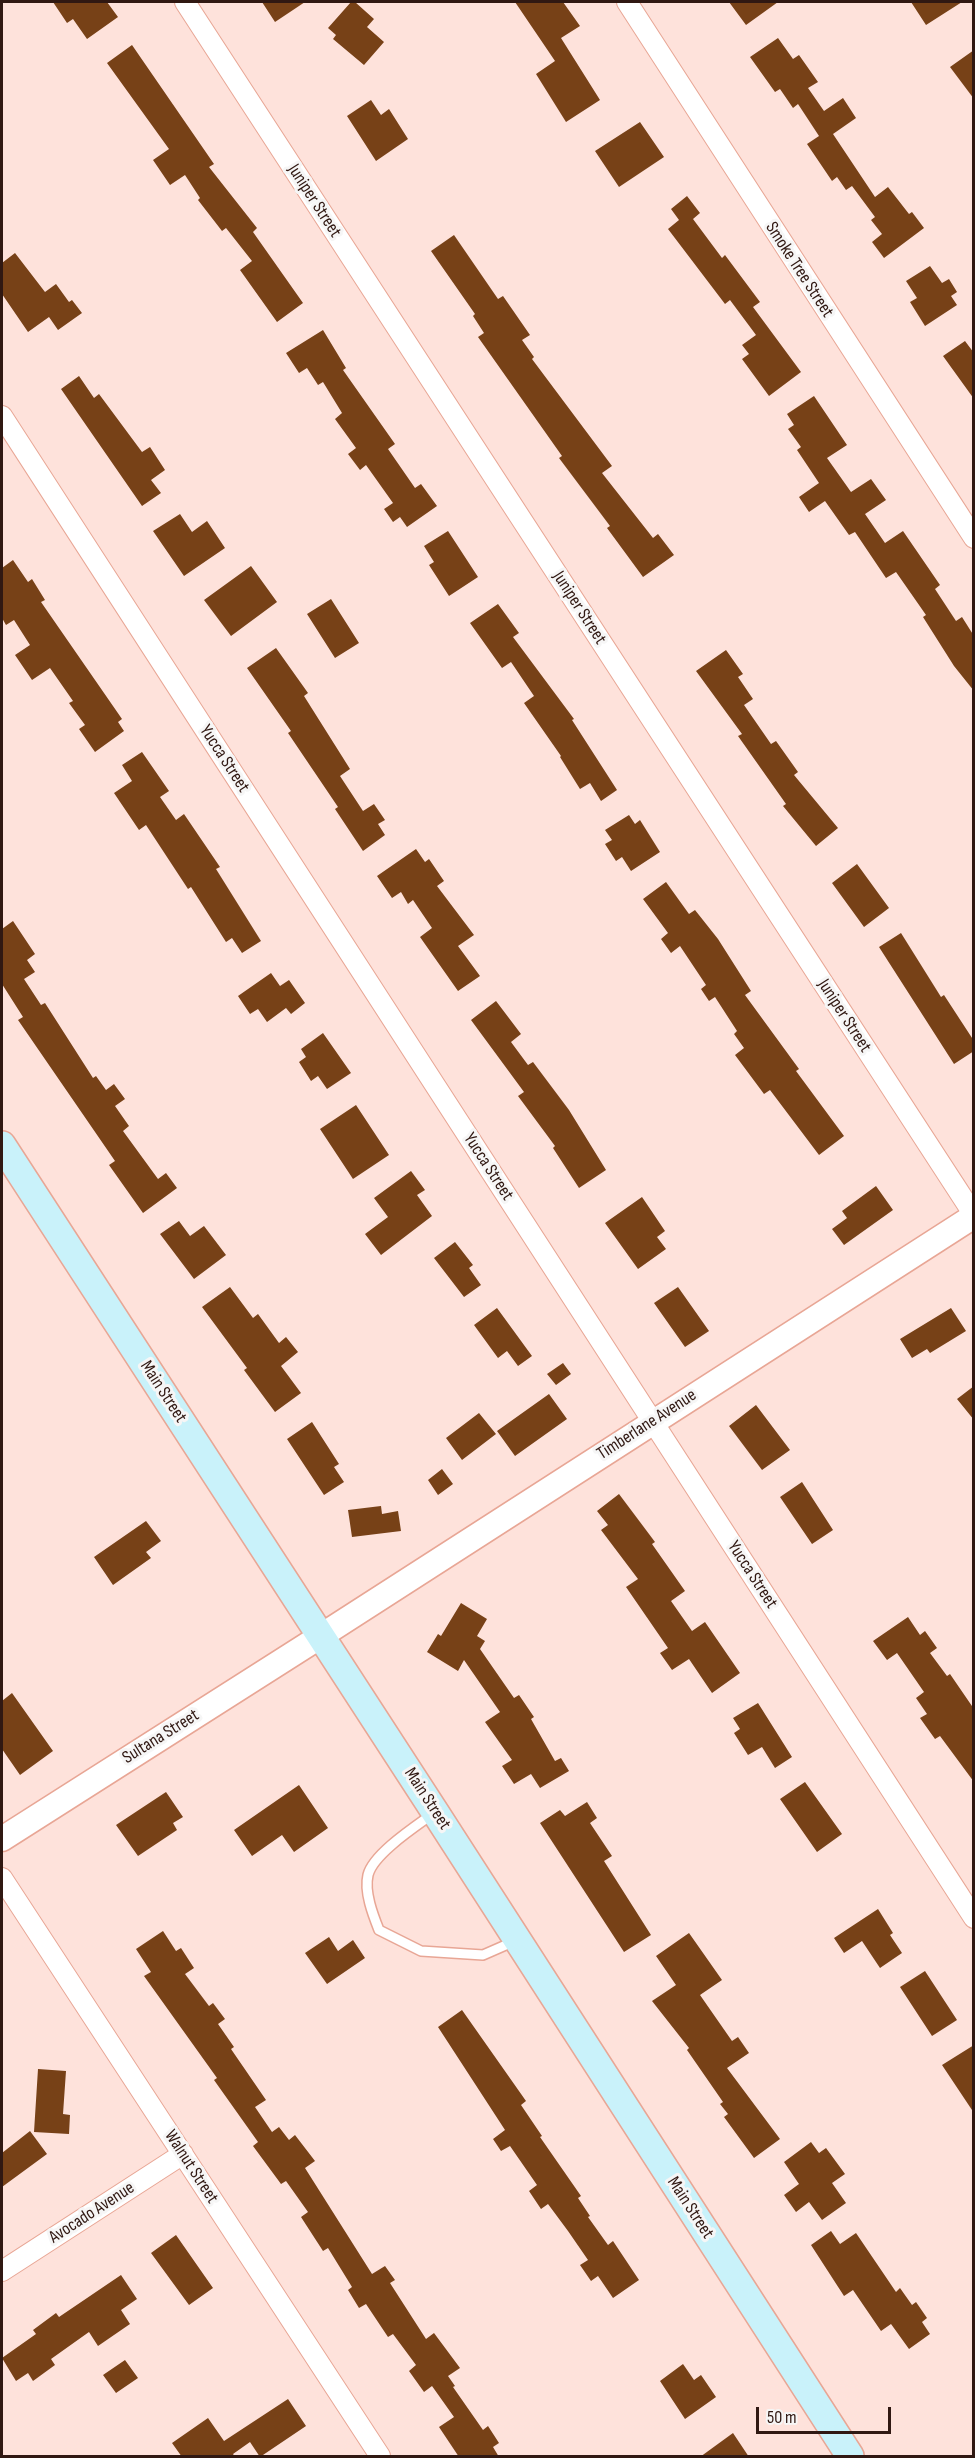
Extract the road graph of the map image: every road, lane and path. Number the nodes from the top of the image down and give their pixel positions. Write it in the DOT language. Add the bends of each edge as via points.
graph roads {
  1 [pos="185,2"];
  2 [pos="627,2"];
  3 [pos="2,416"];
  4 [pos="974,538"];
  5 [pos="2,1145"];
  6 [pos="974,1215"];
  7 [pos="653,1422"];
  8 [pos="321,1636"];
  9 [pos="435,1812"];
  10 [pos="2,1839"];
  11 [pos="2,1878"];
  12 [pos="974,1918"];
  13 [pos="518,1940"];
  14 [pos="183,2154"];
  15 [pos="2,2271"];
  16 [pos="380,2457"];
  17 [pos="850,2457"];
  1 -- 6 [label="street, Juniper Street"];
  2 -- 4 [label="street, Smoke Tree Street"];
  3 -- 7 [label="street, Yucca Street"];
  5 -- 8 [label="main road, Main Street"];
  6 -- 7 [label="street, Timberlane Avenue"];
  7 -- 8 [label="street, Timberlane Avenue"];
  7 -- 12 [label="street, Yucca Street"];
  8 -- 9 [label="main road, Main Street"];
  8 -- 10 [label="street, Sultana Street"];
  9 -- 13 [label="main road, Main Street"];
  9 -- 13 [label="lane" via="384,1851 368,1874 370,1908 379,1930 422,1951 483,1955"];
  11 -- 14 [label="street, Walnut Street"];
  13 -- 17 [label="main road, Main Street"];
  14 -- 15 [label="street, Avocado Avenue"];
  14 -- 16 [label="street, Walnut Street"];
}
